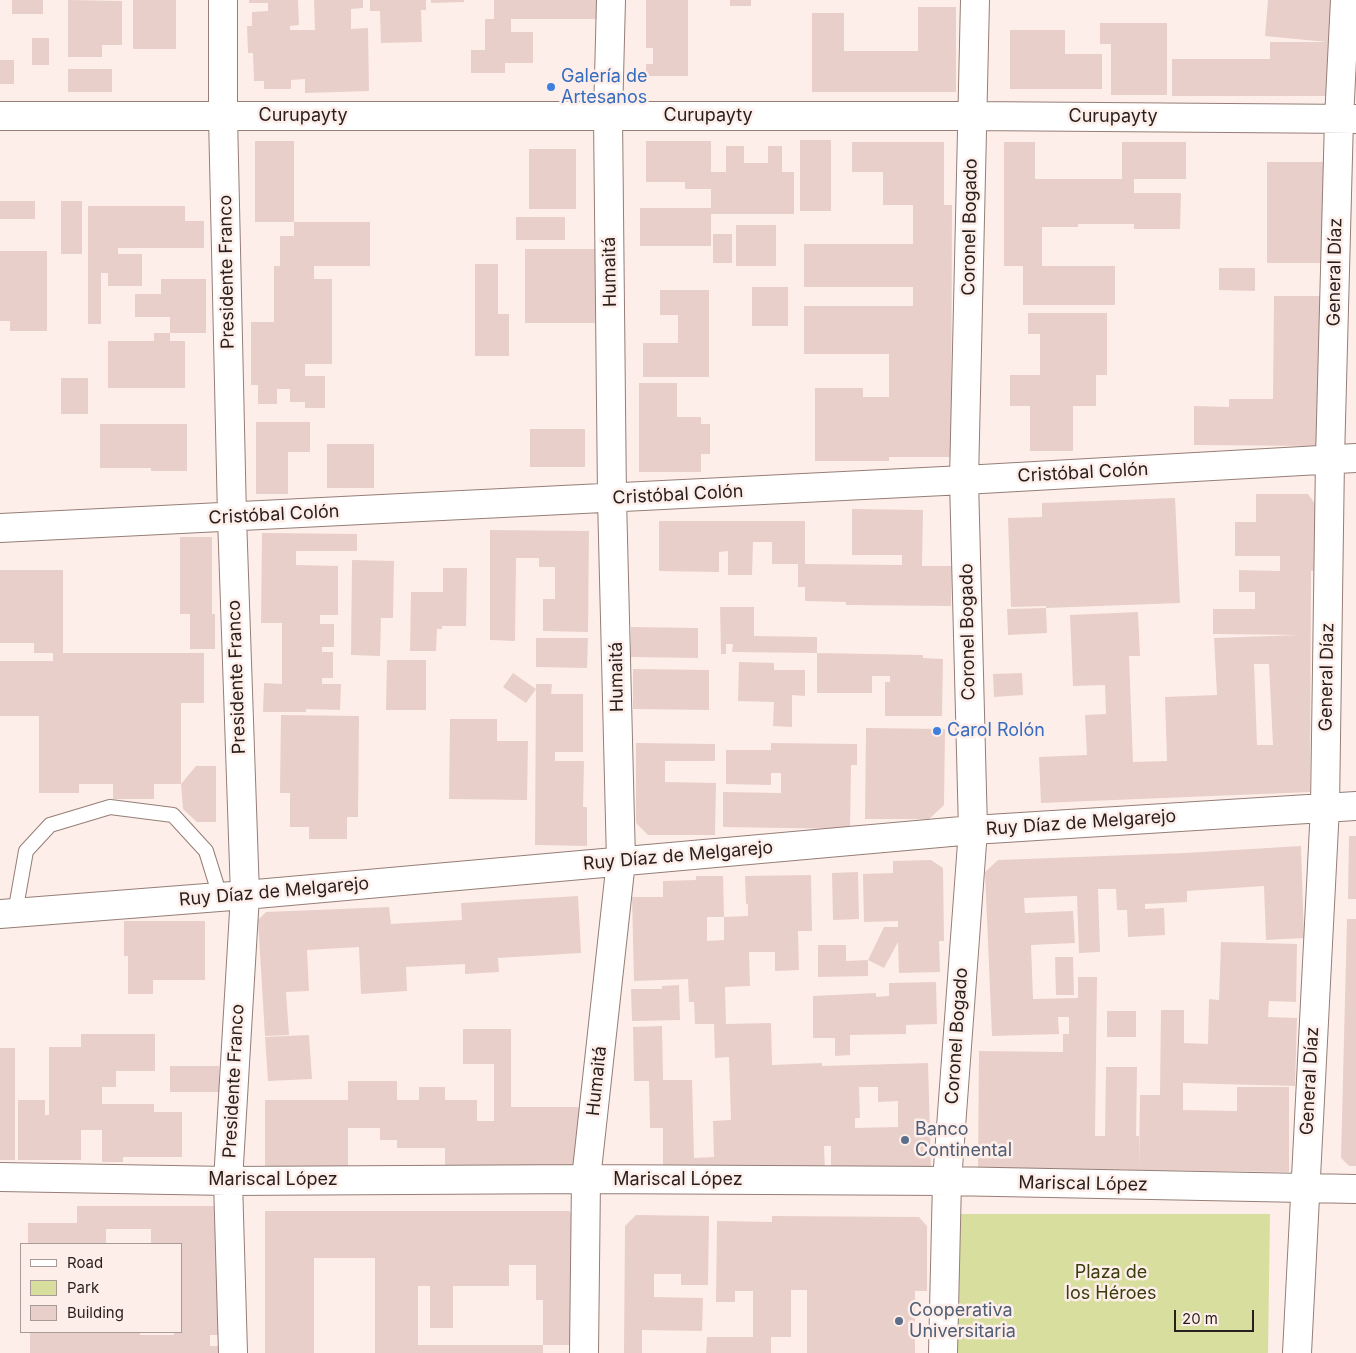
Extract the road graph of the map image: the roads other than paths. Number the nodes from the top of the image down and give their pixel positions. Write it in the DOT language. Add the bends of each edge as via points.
graph roads {
  1 [pos="223,0"];
  2 [pos="611,0"];
  3 [pos="975,0"];
  4 [pos="1345,0"];
  5 [pos="0,116"];
  6 [pos="223,116"];
  7 [pos="608,116"];
  8 [pos="973,116"];
  9 [pos="1347,119"];
  10 [pos="1343,458"];
  11 [pos="964,480"];
  12 [pos="612,498"];
  13 [pos="232,517"];
  14 [pos="0,528"];
  15 [pos="1356,806"];
  16 [pos="1325,807"];
  17 [pos="973,830"];
  18 [pos="621,861"];
  19 [pos="232,896"];
  20 [pos="7,913"];
  21 [pos="0,1177"];
  22 [pos="586,1179"];
  23 [pos="228,1181"];
  24 [pos="947,1181"];
  25 [pos="1304,1188"];
  26 [pos="1356,1189"];
  27 [pos="232,1353"];
  28 [pos="584,1353"];
  29 [pos="943,1353"];
  30 [pos="1296,1353"];
  1 -- 6 [label="street, Presidente Franco"];
  2 -- 7 [label="street, Humaitá"];
  3 -- 8 [label="street, Coronel Bogado"];
  4 -- 9 [label="street, General Díaz"];
  5 -- 6 [label="street, Curupayty"];
  6 -- 7 [label="street, Curupayty"];
  6 -- 13 [label="street, Presidente Franco"];
  7 -- 8 [label="street, Curupayty"];
  7 -- 12 [label="street, Humaitá"];
  8 -- 9 [label="street, Curupayty"];
  8 -- 11 [label="street, Coronel Bogado"];
  9 -- 10 [label="street, General Díaz"];
  10 -- 11 [label="street, Cristóbal Colón"];
  10 -- 16 [label="street, General Díaz"];
  11 -- 12 [label="street, Cristóbal Colón"];
  11 -- 17 [label="street, Coronel Bogado"];
  12 -- 13 [label="street, Cristóbal Colón"];
  12 -- 18 [label="street, Humaitá"];
  13 -- 14 [label="street, Cristóbal Colón"];
  13 -- 19 [label="street, Presidente Franco"];
  15 -- 16 [label="street, Ruy Díaz de Melgarejo"];
  16 -- 17 [label="street, Ruy Díaz de Melgarejo"];
  16 -- 25 [label="street, General Díaz"];
  17 -- 18 [label="street, Ruy Díaz de Melgarejo"];
  17 -- 24 [label="street, Coronel Bogado"];
  18 -- 19 [label="street, Ruy Díaz de Melgarejo"];
  18 -- 22 [label="street, Humaitá"];
  19 -- 20 [label="street, Ruy Díaz de Melgarejo"];
  19 -- 20 [label="lane" via="206,851 173,815 110,806 50,825 26,852"];
  19 -- 23 [label="street, Presidente Franco"];
  21 -- 23 [label="street, Mariscal López"];
  22 -- 23 [label="street, Mariscal López"];
  22 -- 24 [label="street, Mariscal López"];
  22 -- 28 [label="street, Humaitá"];
  23 -- 27 [label="street, Presidente Franco"];
  24 -- 25 [label="street, Mariscal López"];
  24 -- 29 [label="street, Coronel Bogado"];
  25 -- 26 [label="street, Mariscal López"];
  25 -- 30 [label="street, General Díaz"];
}
